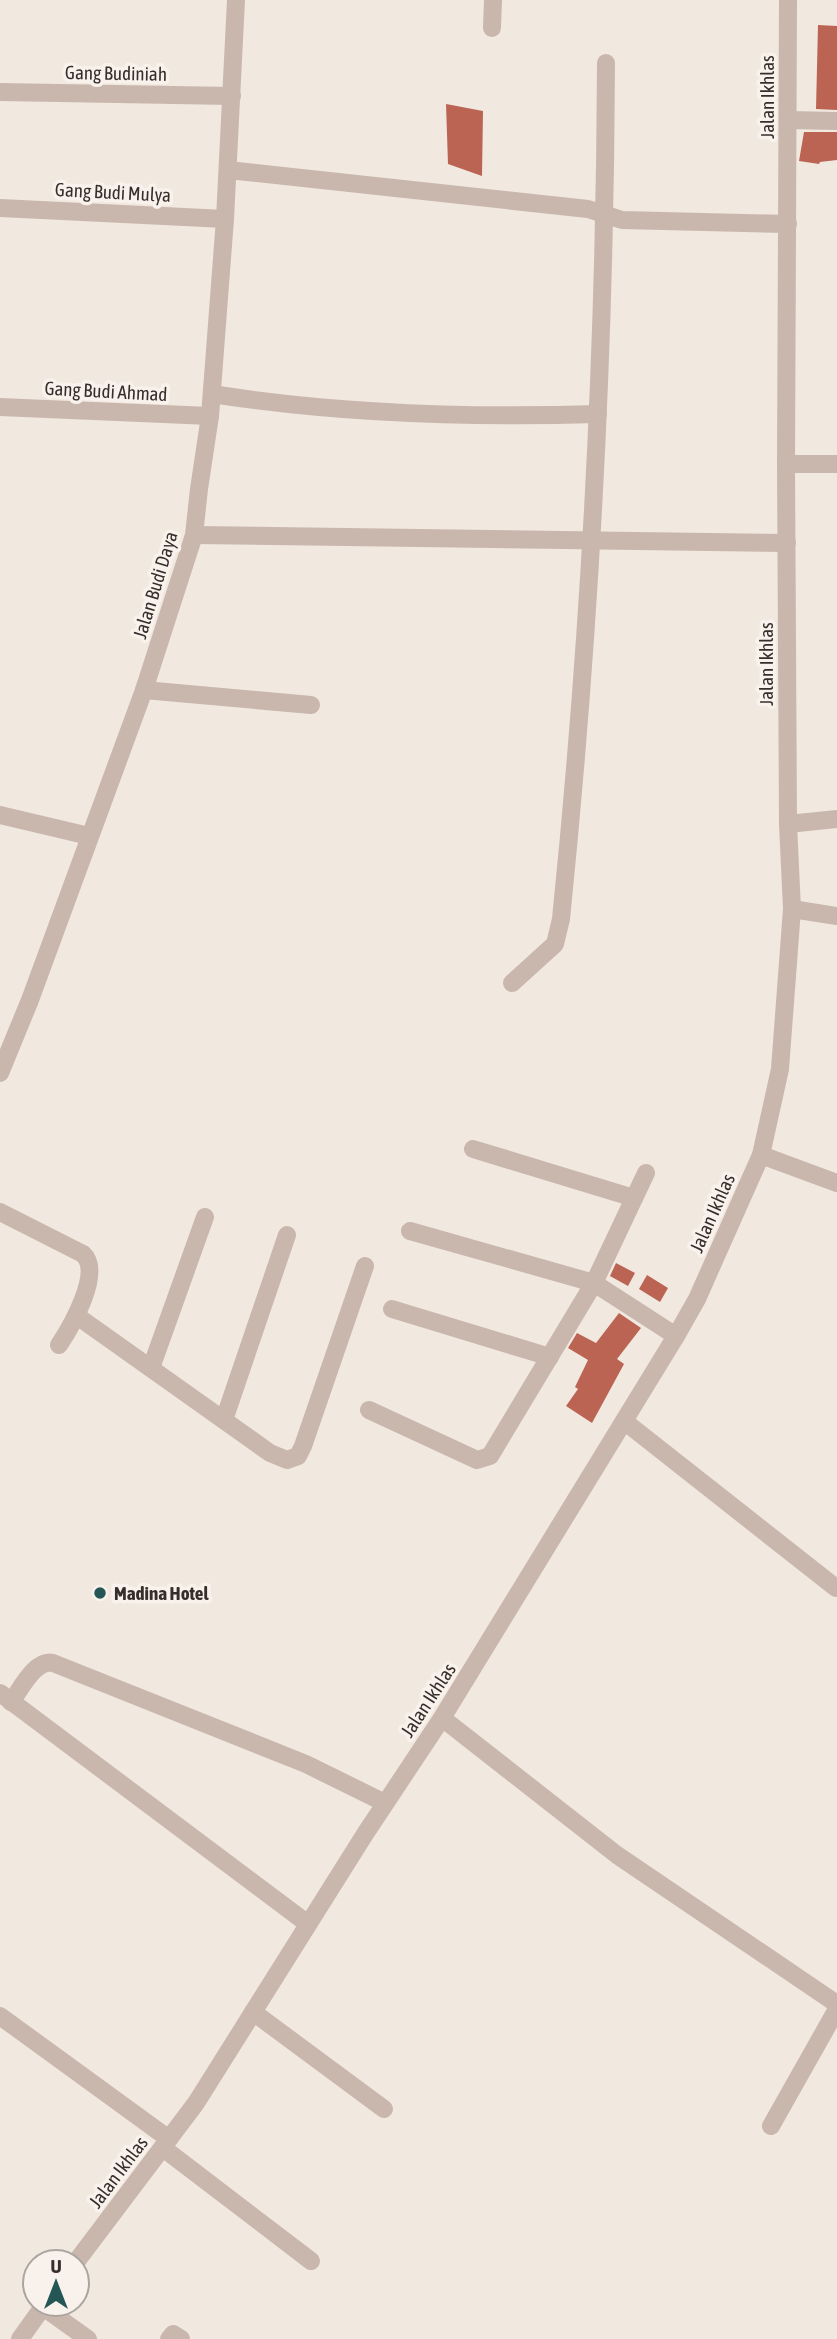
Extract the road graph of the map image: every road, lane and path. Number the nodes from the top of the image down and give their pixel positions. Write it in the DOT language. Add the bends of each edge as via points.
graph roads {
  1 [pos="236,0"];
  2 [pos="493,0"];
  3 [pos="788,0"];
  4 [pos="492,28"];
  5 [pos="607,63"];
  6 [pos="0,92"];
  7 [pos="232,96"];
  8 [pos="788,120"];
  9 [pos="837,121"];
  10 [pos="228,170"];
  11 [pos="0,208"];
  12 [pos="606,214"];
  13 [pos="225,219"];
  14 [pos="788,224"];
  15 [pos="212,394"];
  16 [pos="0,407"];
  17 [pos="598,414"];
  18 [pos="210,416"];
  19 [pos="786,464"];
  20 [pos="837,464"];
  21 [pos="194,535"];
  22 [pos="592,542"];
  23 [pos="787,543"];
  24 [pos="144,690"];
  25 [pos="310,705"];
  26 [pos="0,815"];
  27 [pos="837,819"];
  28 [pos="788,824"];
  29 [pos="89,836"];
  30 [pos="792,909"];
  31 [pos="837,916"];
  32 [pos="512,984"];
  33 [pos="0,1073"];
  34 [pos="473,1149"];
  35 [pos="761,1155"];
  36 [pos="646,1172"];
  37 [pos="837,1183"];
  38 [pos="634,1198"];
  39 [pos="0,1212"];
  40 [pos="205,1217"];
  41 [pos="410,1231"];
  42 [pos="287,1235"];
  43 [pos="365,1266"];
  44 [pos="594,1283"];
  45 [pos="392,1309"];
  46 [pos="77,1316"];
  47 [pos="676,1336"];
  48 [pos="59,1345"];
  49 [pos="550,1357"];
  50 [pos="151,1368"];
  51 [pos="369,1410"];
  52 [pos="223,1420"];
  53 [pos="624,1421"];
  54 [pos="836,1588"];
  55 [pos="6,1697"];
  56 [pos="442,1718"];
  57 [pos="385,1803"];
  58 [pos="308,1924"];
  59 [pos="837,2007"];
  60 [pos="253,2012"];
  61 [pos="0,2016"];
  62 [pos="384,2109"];
  63 [pos="771,2126"];
  64 [pos="166,2144"];
  65 [pos="87,2248"];
  66 [pos="310,2261"];
  67 [pos="35,2318"];
  68 [pos="60,2318"];
  69 [pos="20,2339"];
  70 [pos="88,2339"];
  71 [pos="169,2339"];
  72 [pos="181,2339"];
  1 -- 7 [label="street, Jalan Budi Daya"];
  2 -- 4 [label="street"];
  3 -- 8 [label="street, Jalan Ikhlas"];
  5 -- 12 [label="street"];
  6 -- 7 [label="street, Gang Budiniah"];
  7 -- 10 [label="street, Jalan Budi Daya"];
  8 -- 9 [label="street"];
  8 -- 14 [label="street, Jalan Ikhlas"];
  10 -- 12 [label="street" via="587,208"];
  10 -- 13 [label="street, Jalan Budi Daya"];
  11 -- 13 [label="street, Gang Budi Mulya"];
  12 -- 14 [label="street" via="622,220"];
  12 -- 17 [label="street"];
  13 -- 15 [label="street, Jalan Budi Daya"];
  14 -- 19 [label="street, Jalan Ikhlas"];
  15 -- 17 [label="street" via="309,408 505,416"];
  15 -- 18 [label="street, Jalan Budi Daya"];
  16 -- 18 [label="street, Gang Budi Ahmad"];
  17 -- 22 [label="street"];
  18 -- 21 [label="street, Jalan Budi Daya"];
  19 -- 20 [label="street"];
  19 -- 23 [label="street, Jalan Ikhlas"];
  21 -- 22 [label="street"];
  21 -- 24 [label="street, Jalan Budi Daya"];
  22 -- 23 [label="street"];
  22 -- 32 [label="street" via="561,919 555,944"];
  23 -- 28 [label="street, Jalan Ikhlas"];
  24 -- 25 [label="street"];
  24 -- 29 [label="street, Jalan Budi Daya"];
  26 -- 29 [label="street"];
  27 -- 28 [label="street"];
  28 -- 30 [label="street, Jalan Ikhlas"];
  29 -- 33 [label="street, Jalan Budi Daya"];
  30 -- 31 [label="street"];
  30 -- 35 [label="street, Jalan Ikhlas" via="780,1069"];
  34 -- 38 [label="street"];
  35 -- 37 [label="street"];
  35 -- 47 [label="street, Jalan Ikhlas"];
  36 -- 38 [label="street"];
  38 -- 44 [label="street"];
  39 -- 46 [label="street" via="88,1259 91,1269"];
  40 -- 50 [label="street"];
  41 -- 44 [label="street"];
  42 -- 52 [label="street"];
  43 -- 52 [label="street" via="298,1456 281,1459"];
  44 -- 47 [label="street"];
  44 -- 49 [label="street"];
  45 -- 49 [label="street"];
  46 -- 48 [label="street"];
  46 -- 50 [label="street"];
  47 -- 53 [label="street, Jalan Ikhlas"];
  49 -- 51 [label="street" via="490,1456 481,1461"];
  50 -- 52 [label="street"];
  53 -- 54 [label="street"];
  53 -- 56 [label="street, Jalan Ikhlas"];
  55 -- 57 [label="street" via="38,1666 50,1662 306,1764"];
  55 -- 58 [label="street"];
  56 -- 57 [label="street, Jalan Ikhlas"];
  56 -- 59 [label="street" via="617,1855"];
  57 -- 58 [label="street, Jalan Ikhlas"];
  58 -- 60 [label="street, Jalan Ikhlas"];
  59 -- 63 [label="street"];
  60 -- 62 [label="street"];
  60 -- 64 [label="street, Jalan Ikhlas"];
  61 -- 64 [label="street"];
  64 -- 65 [label="street, Jalan Ikhlas"];
  64 -- 66 [label="street"];
  67 -- 69 [label="street"];
  68 -- 70 [label="street"];
  71 -- 72 [label="street" via="173,2334"];
}
